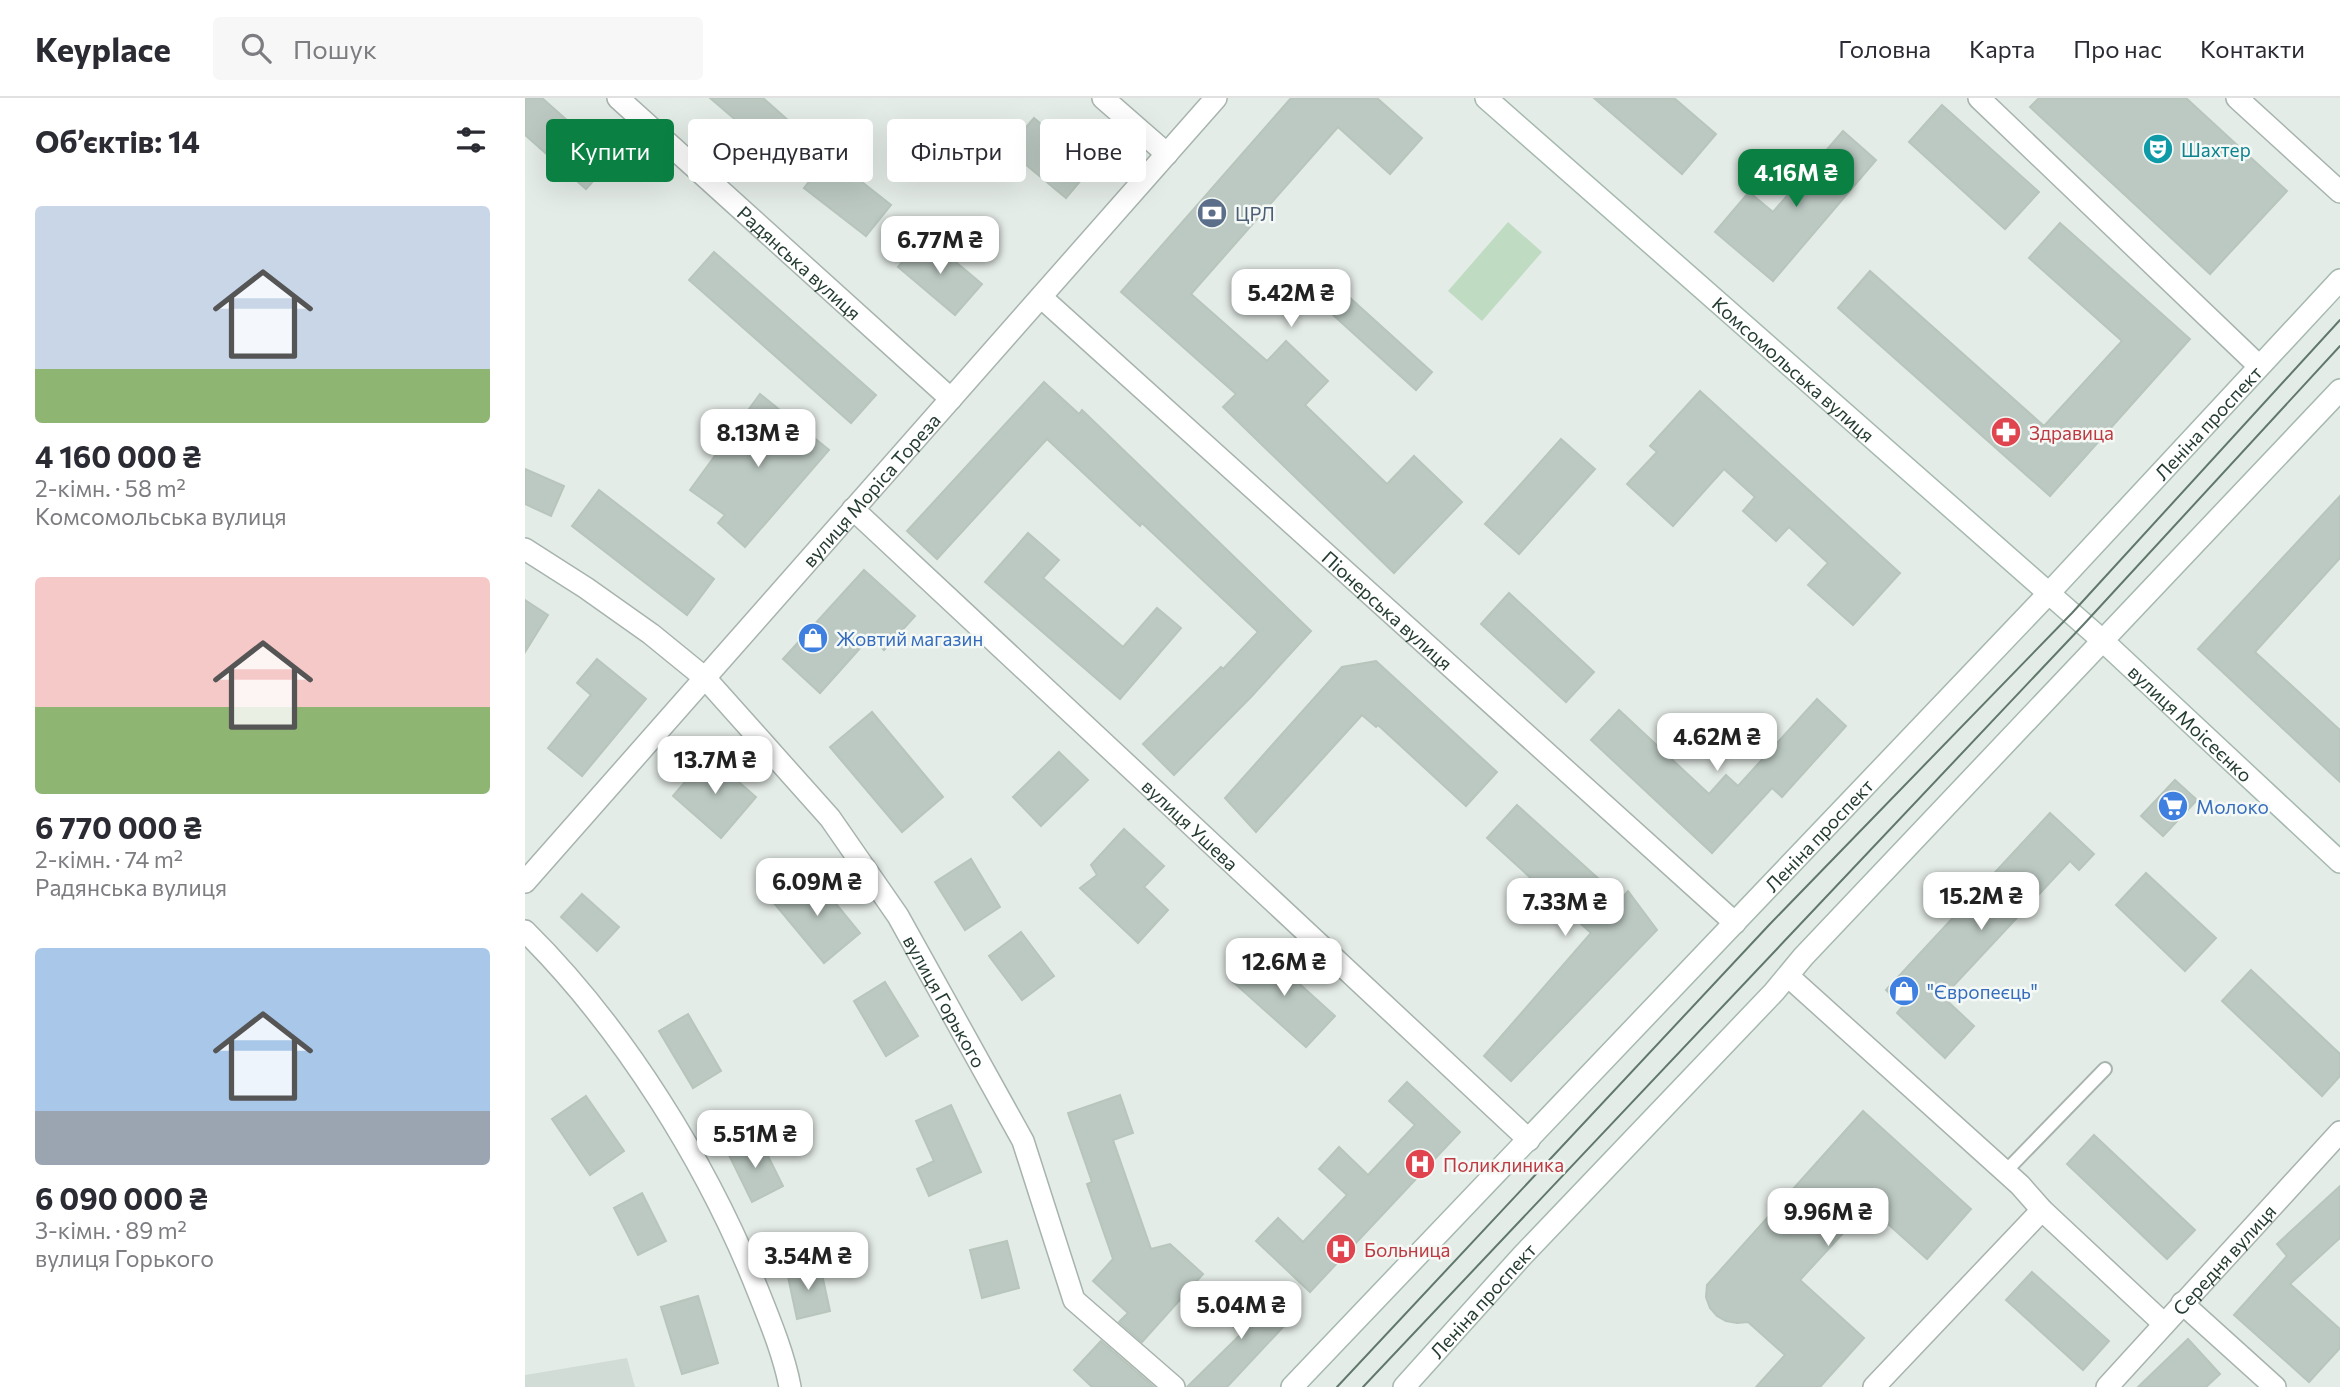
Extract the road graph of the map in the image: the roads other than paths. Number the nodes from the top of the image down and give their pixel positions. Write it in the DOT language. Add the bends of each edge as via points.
graph roads {
  1 [pos="618,98"];
  2 [pos="1103,98"];
  3 [pos="1216,98"];
  4 [pos="1486,98"];
  5 [pos="1979,98"];
  6 [pos="2237,98"];
  7 [pos="1167,154"];
  8 [pos="2340,191"];
  9 [pos="2340,280"];
  10 [pos="1041,297"];
  11 [pos="2259,366"];
  12 [pos="2340,390"];
  13 [pos="951,399"];
  14 [pos="853,509"];
  15 [pos="525,549"];
  16 [pos="2049,593"];
  17 [pos="2102,640"];
  18 [pos="705,678"];
  19 [pos="2340,862"];
  20 [pos="525,882"];
  21 [pos="1735,923"];
  22 [pos="525,931"];
  23 [pos="1789,976"];
  24 [pos="2105,1069"];
  25 [pos="2340,1132"];
  26 [pos="1529,1140"];
  27 [pos="2005,1172"];
  28 [pos="2042,1210"];
  29 [pos="2182,1303"];
  30 [pos="2163,1323"];
  31 [pos="790,1387"];
  32 [pos="1174,1387"];
  33 [pos="1292,1387"];
  34 [pos="1404,1387"];
  35 [pos="1874,1387"];
  36 [pos="2107,1387"];
  37 [pos="2275,1387"];
  1 -- 13 [label="street, Радянська вулиця"];
  2 -- 7 [label="street"];
  3 -- 7 [label="street, вулиця Моріса Тореза"];
  4 -- 16 [label="street, Комсомольська вулиця"];
  5 -- 11 [label="street"];
  6 -- 8 [label="street"];
  7 -- 10 [label="street, вулиця Моріса Тореза"];
  9 -- 11 [label="street, Леніна проспект"];
  10 -- 13 [label="street, вулиця Моріса Тореза"];
  10 -- 21 [label="street, Піонерська вулиця"];
  11 -- 16 [label="street, Леніна проспект"];
  12 -- 17 [label="street, Леніна проспект"];
  13 -- 14 [label="street, вулиця Моріса Тореза"];
  14 -- 18 [label="street, вулиця Моріса Тореза"];
  14 -- 26 [label="street, вулиця Ушева"];
  15 -- 18 [label="street, вулиця Горького" via="651,634"];
  16 -- 17 [label="street, Комсомольська вулиця"];
  16 -- 21 [label="street, Леніна проспект"];
  17 -- 19 [label="street, вулиця Моісеєнко"];
  17 -- 23 [label="street, Леніна проспект"];
  18 -- 20 [label="street, вулиця Моріса Тореза"];
  18 -- 32 [label="street, вулиця Горького" via="830,818 898,916 1023,1141 1074,1300"];
  21 -- 26 [label="street, Леніна проспект"];
  22 -- 31 [label="street" via="604,1023 706,1176 762,1301"];
  23 -- 27 [label="street"];
  23 -- 34 [label="street, Леніна проспект"];
  24 -- 27 [label="lane"];
  25 -- 29 [label="street, Середня вулиця"];
  26 -- 33 [label="street, Леніна проспект"];
  27 -- 28 [label="street"];
  28 -- 30 [label="street"];
  28 -- 35 [label="street"];
  29 -- 30 [label="street, Середня вулиця"];
  29 -- 37 [label="street"];
  30 -- 36 [label="street, Середня вулиця"];
}
